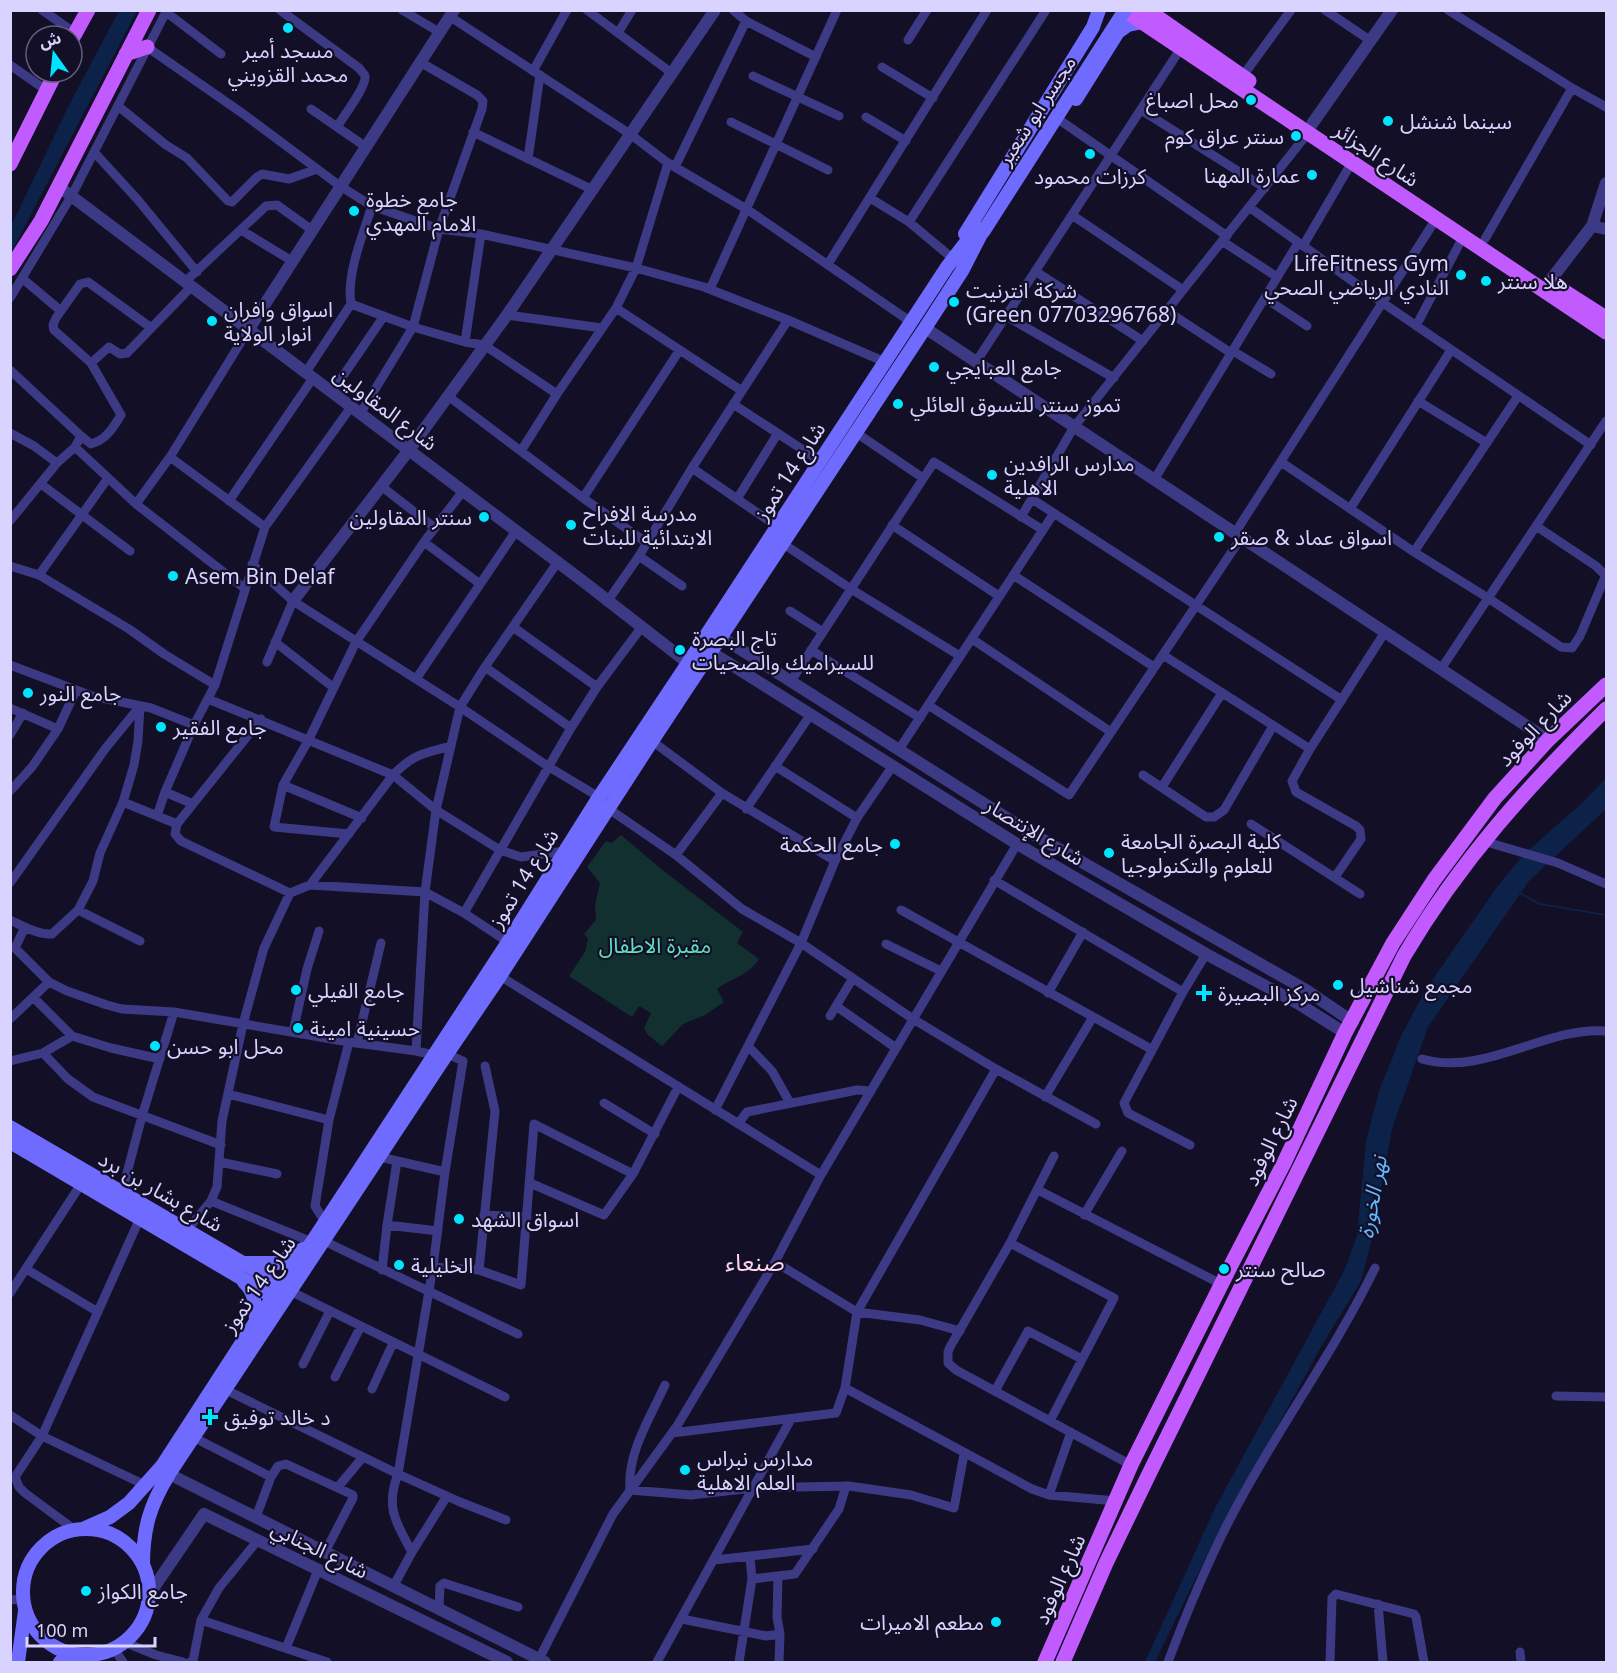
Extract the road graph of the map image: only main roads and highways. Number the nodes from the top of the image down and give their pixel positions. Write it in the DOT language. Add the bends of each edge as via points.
graph roads {
  1 [pos="88,10"];
  2 [pos="149,10"];
  3 [pos="1099,10"];
  4 [pos="1116,10"];
  5 [pos="1125,10"];
  6 [pos="1148,14"];
  7 [pos="80,24"];
  8 [pos="1093,27"];
  9 [pos="1114,36"];
  10 [pos="147,47"];
  11 [pos="126,54"];
  12 [pos="49,84"];
  13 [pos="1310,128"];
  14 [pos="16,141"];
  15 [pos="10,164"];
  16 [pos="980,230"];
  17 [pos="949,262"];
  18 [pos="10,269"];
  19 [pos="962,271"];
  20 [pos="1606,318"];
  21 [pos="1606,332"];
  22 [pos="1606,686"];
  23 [pos="1606,709"];
  24 [pos="440,1054"];
  25 [pos="10,1127"];
  26 [pos="10,1142"];
  27 [pos="318,1242"];
  28 [pos="243,1263"];
  29 [pos="241,1278"];
  30 [pos="281,1294"];
  31 [pos="256,1321"];
  32 [pos="79,1530"];
  33 [pos="143,1565"];
  34 [pos="20,1603"];
  35 [pos="91,1654"];
  36 [pos="18,1662"];
  37 [pos="60,1662"];
  38 [pos="1045,1662"];
  39 [pos="1063,1662"];
  1 -- 7 [label="main road"];
  2 -- 11 [label="main road"];
  3 -- 8 [label="main road"];
  4 -- 16 [label="main road, مجسر ابو شعير"];
  5 -- 6 [label="main road, شارع الجزائر"];
  5 -- 16 [label="main road, مجسر ابو شعير, bridge"];
  6 -- 9 [label="main road"];
  6 -- 13 [label="main road, شارع الجزائر"];
  6 -- 13 [label="main road, شارع الجزائر" via="1181,48"];
  8 -- 9 [label="main road" via="1108,21 1114,26"];
  8 -- 17 [label="main road"];
  9 -- 19 [label="main road"];
  10 -- 11 [label="main road"];
  11 -- 18 [label="main road" via="41,220"];
  12 -- 14 [label="main road"];
  13 -- 20 [label="main road, شارع الجزائر"];
  13 -- 21 [label="main road, شارع الجزائر" via="1352,162"];
  14 -- 15 [label="main road"];
  16 -- 17 [label="main road, شارع 14 تموز"];
  16 -- 19 [label="main road, شارع 14 تموز"];
  17 -- 24 [label="main road, شارع 14 تموز" via="598,797"];
  19 -- 24 [label="main road, شارع 14 تموز" via="500,976"];
  22 -- 38 [label="main road, شارع الوفود" via="1495,798 1393,943 1131,1465"];
  23 -- 39 [label="main road, شارع الوفود" via="1500,819 1452,880 1404,956 1106,1563"];
  24 -- 27 [label="main road, شارع 14 تموز" via="380,1157"];
  24 -- 27 [label="main road, شارع 14 تموز" via="325,1222"];
  25 -- 28 [label="main road, شارع بشار بن برد"];
  26 -- 29 [label="main road, شارع بشار بن برد"];
  27 -- 28 [label="main road" via="278,1263"];
  27 -- 30 [label="main road, شارع 14 تموز"];
  28 -- 30 [label="main road, شارع بشار بن برد"];
  29 -- 30 [label="main road, شارع بشار بن برد"];
  29 -- 31 [label="main road" via="251,1288"];
  30 -- 31 [label="main road, شارع 14 تموز"];
  30 -- 33 [label="main road, شارع 14 تموز" via="152,1505 143,1541"];
  31 -- 32 [label="main road, شارع 14 تموز" via="147,1486 110,1517"];
  32 -- 33 [label="main road" via="98,1530 125,1542"];
  32 -- 34 [label="main road" via="60,1535 36,1555 28,1568"];
  33 -- 35 [label="main road" via="149,1586 148,1607 139,1626 119,1645"];
  34 -- 35 [label="main road" via="40,1634 54,1646 72,1653"];
  34 -- 36 [label="main road"];
  35 -- 37 [label="main road"];
}
